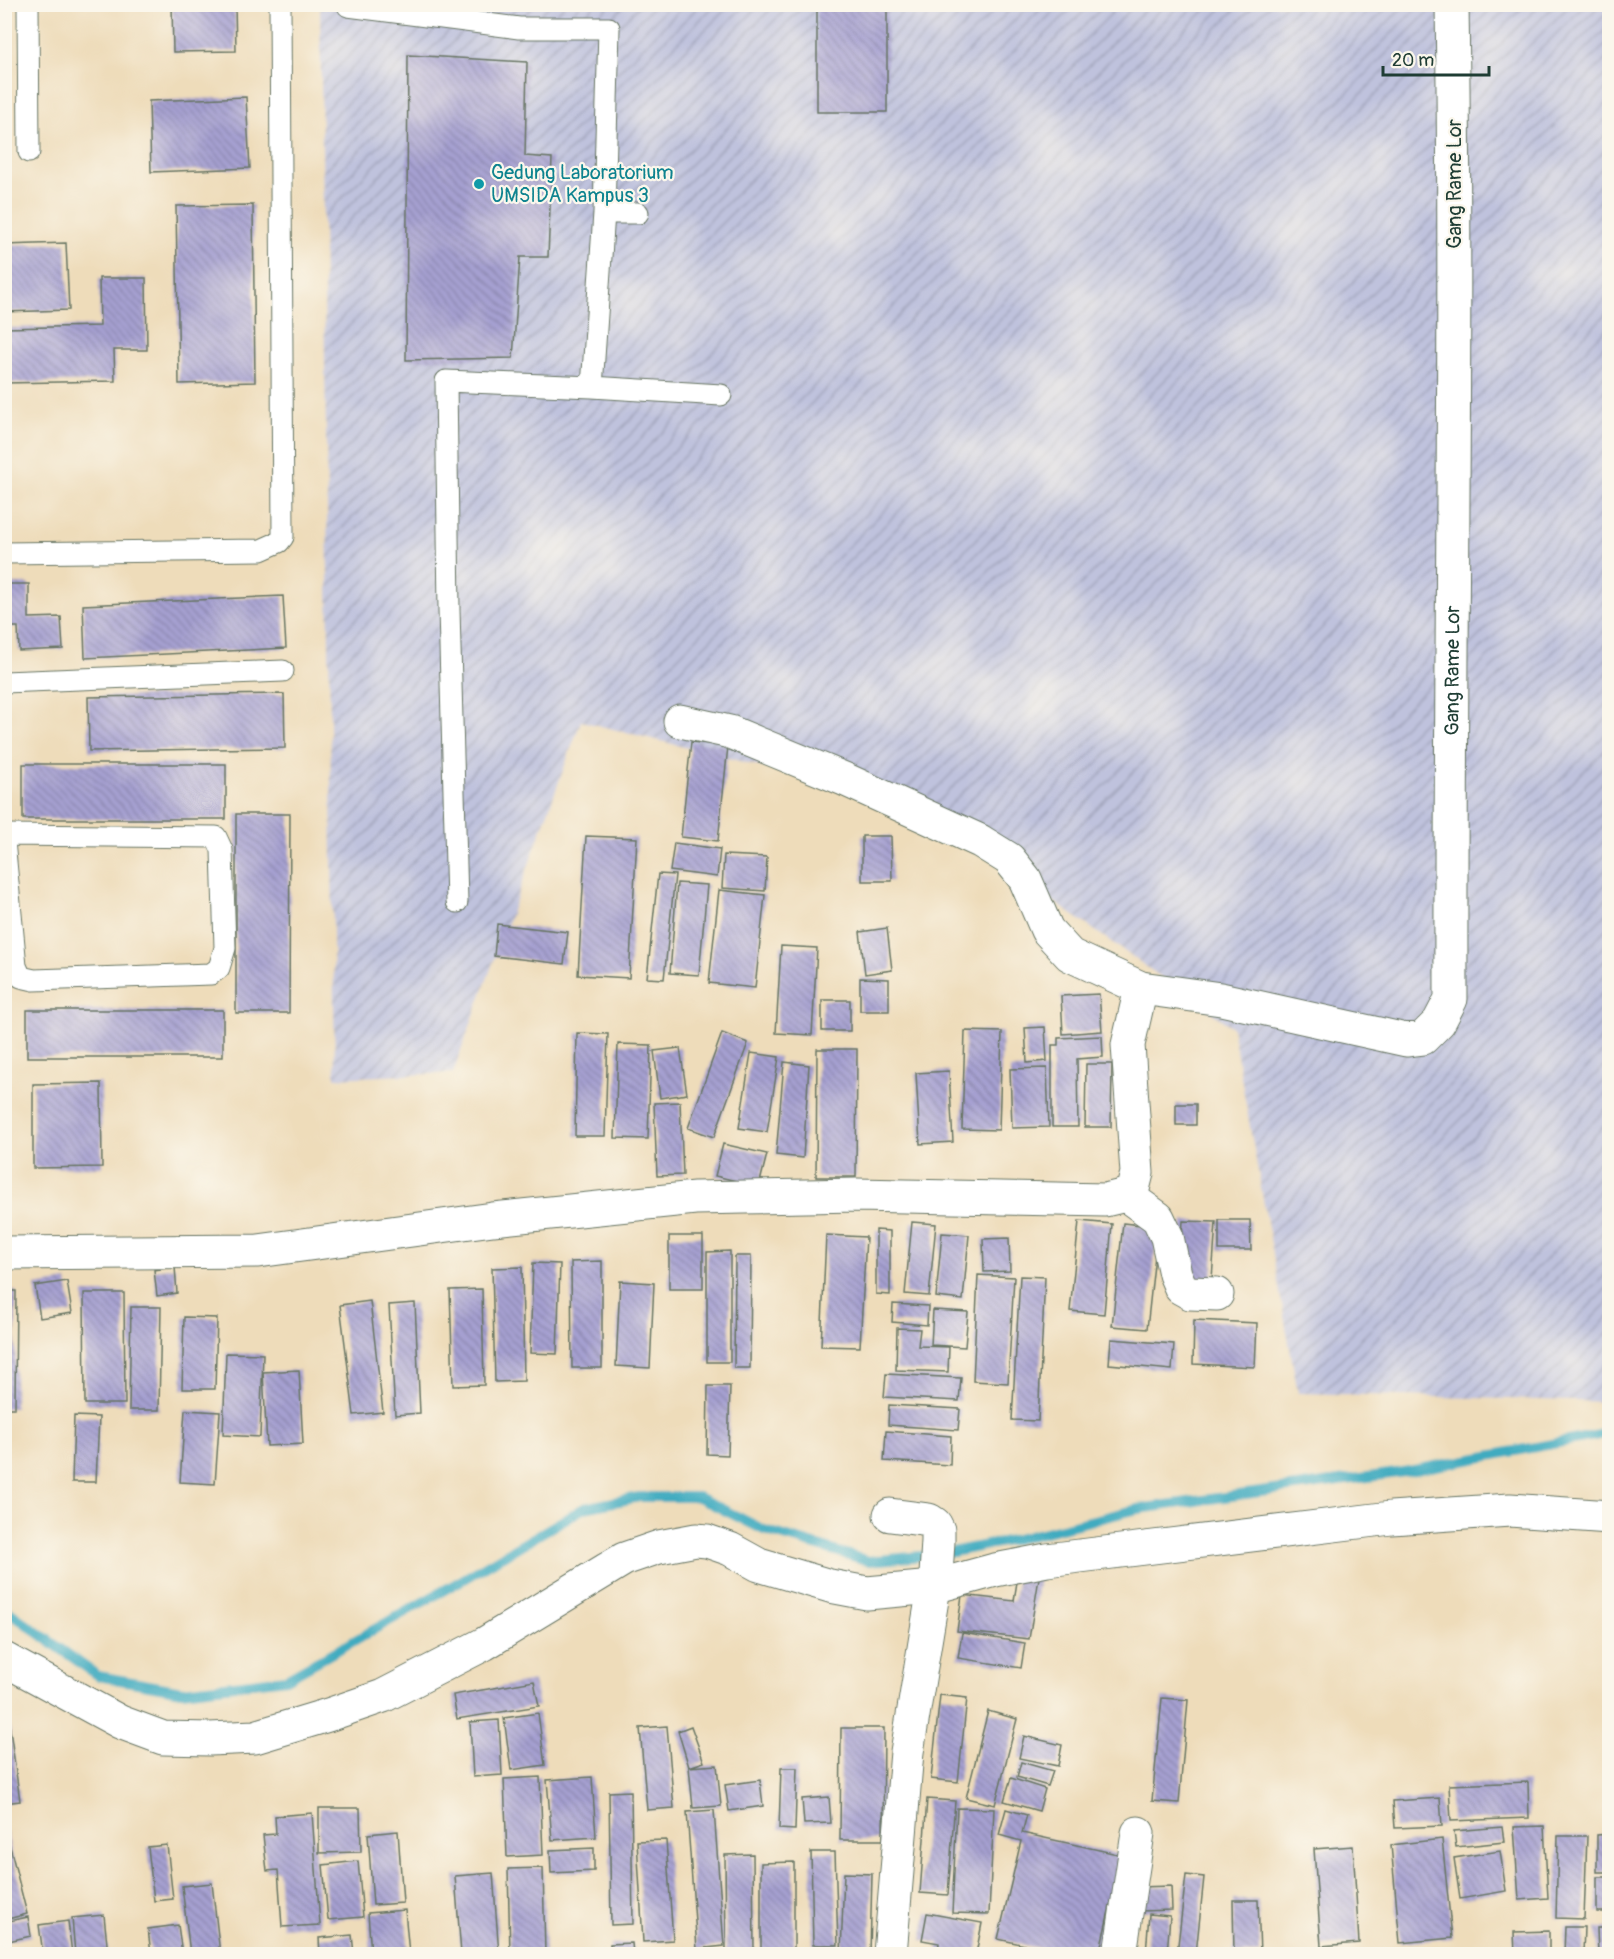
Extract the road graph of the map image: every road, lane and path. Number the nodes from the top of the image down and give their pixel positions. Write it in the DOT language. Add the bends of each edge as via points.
graph roads {
  1 [pos="28,4"];
  2 [pos="280,4"];
  3 [pos="348,4"];
  4 [pos="1452,4"];
  5 [pos="29,152"];
  6 [pos="604,213"];
  7 [pos="639,213"];
  8 [pos="592,387"];
  9 [pos="721,395"];
  10 [pos="4,553"];
  11 [pos="283,671"];
  12 [pos="4,682"];
  13 [pos="680,721"];
  14 [pos="4,835"];
  15 [pos="4,841"];
  16 [pos="457,903"];
  17 [pos="1141,988"];
  18 [pos="1126,1195"];
  19 [pos="4,1253"];
  20 [pos="1217,1294"];
  21 [pos="890,1515"];
  22 [pos="1610,1517"];
  23 [pos="934,1581"];
  24 [pos="4,1659"];
  25 [pos="1138,1833"];
  26 [pos="890,1954"];
  27 [pos="1120,1954"];
  1 -- 5 [label="lane"];
  2 -- 10 [label="lane" via="283,537 261,550"];
  3 -- 6 [label="lane" via="519,28 609,28"];
  4 -- 17 [label="street, Gang Rame Lor" via="1455,204 1451,999 1439,1022 1423,1038 1406,1040 1221,999"];
  6 -- 7 [label="lane"];
  6 -- 8 [label="lane"];
  8 -- 9 [label="lane"];
  8 -- 16 [label="lane" via="446,381"];
  11 -- 12 [label="lane"];
  13 -- 17 [label="street, Gang Rame Lor" via="730,732 981,841 1009,859 1025,879 1047,930 1070,955"];
  14 -- 15 [label="lane" via="216,837 222,850 225,948 219,968 211,974 34,980 21,977 16,966"];
  17 -- 18 [label="street" via="1128,1045 1137,1173 1134,1189"];
  18 -- 19 [label="street" via="1105,1200 695,1198 482,1220 258,1251"];
  18 -- 20 [label="street" via="1158,1218 1181,1288 1190,1293"];
  21 -- 23 [label="street" via="935,1524 938,1541"];
  22 -- 23 [label="street" via="1510,1510 1391,1518 1047,1560"];
  23 -- 24 [label="street" via="867,1593 759,1565 706,1541 659,1546 624,1559 484,1644 383,1696 255,1737 163,1738 120,1722"];
  23 -- 26 [label="street" via="907,1752"];
  25 -- 27 [label="street"];
}
